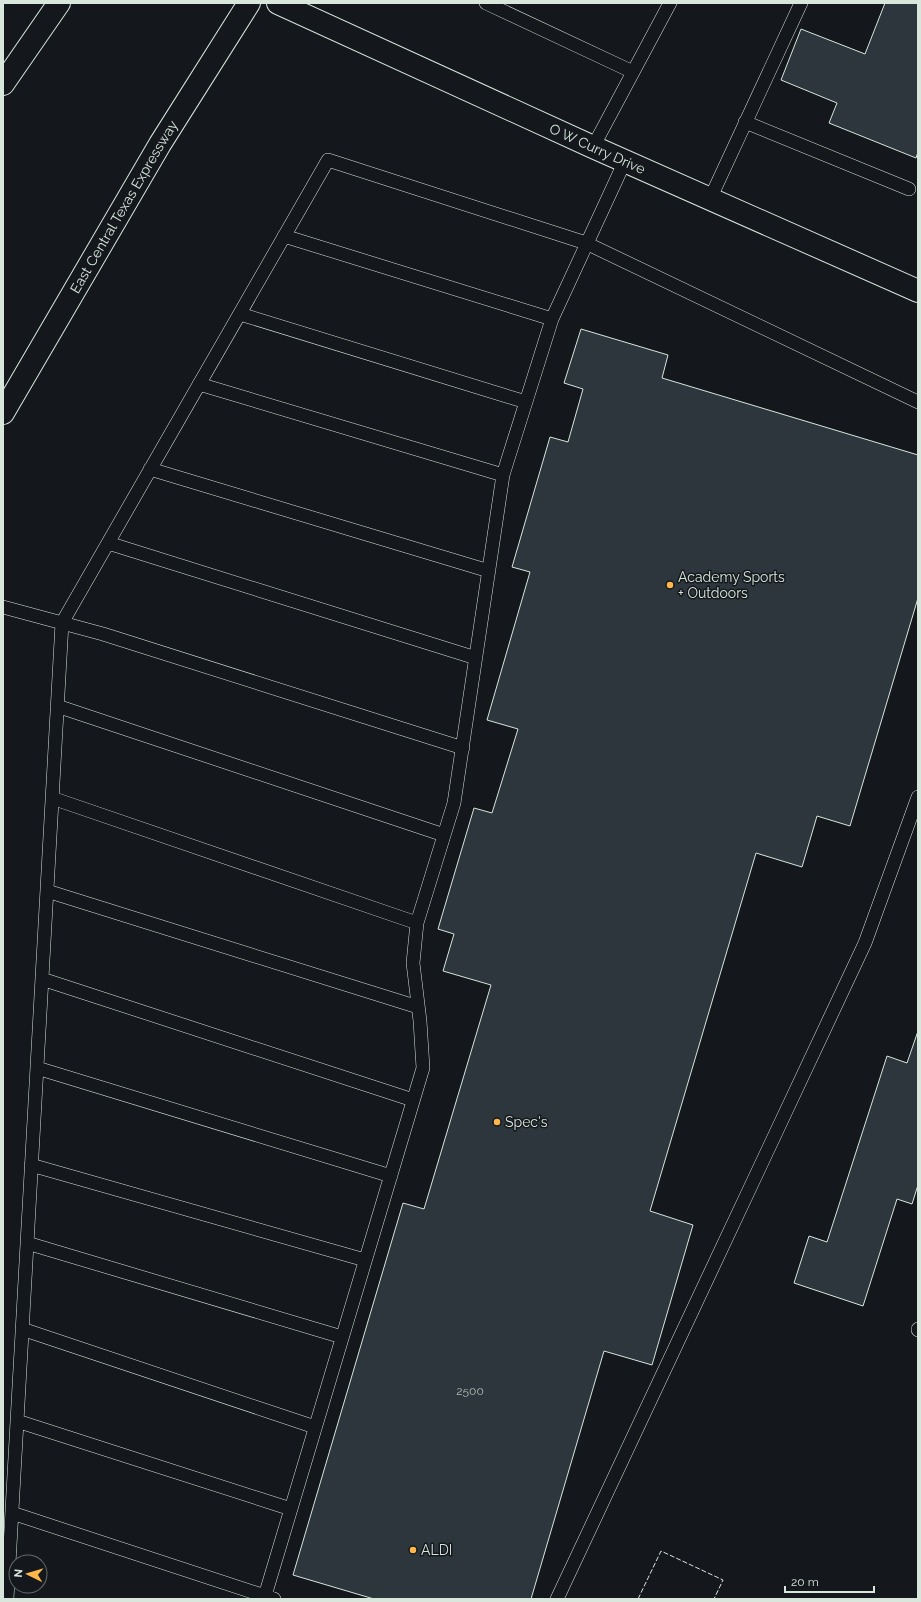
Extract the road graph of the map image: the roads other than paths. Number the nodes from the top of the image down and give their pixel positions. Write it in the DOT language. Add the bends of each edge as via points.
graph roads {
  1 [pos="60,3"];
  2 [pos="249,3"];
  3 [pos="278,3"];
  4 [pos="486,3"];
  5 [pos="670,3"];
  6 [pos="801,3"];
  7 [pos="633,72"];
  8 [pos="3,84"];
  9 [pos="746,122"];
  10 [pos="593,147"];
  11 [pos="625,161"];
  12 [pos="910,189"];
  13 [pos="710,198"];
  14 [pos="284,236"];
  15 [pos="586,243"];
  16 [pos="917,289"];
  17 [pos="240,314"];
  18 [pos="552,319"];
  19 [pos="199,384"];
  20 [pos="526,402"];
  21 [pos="918,402"];
  22 [pos="3,413"];
  23 [pos="150,469"];
  24 [pos="503,476"];
  25 [pos="108,544"];
  26 [pos="489,571"];
  27 [pos="3,607"];
  28 [pos="62,623"];
  29 [pos="476,658"];
  30 [pos="57,706"];
  31 [pos="463,748"];
  32 [pos="918,797"];
  33 [pos="52,798"];
  34 [pos="444,835"];
  35 [pos="47,891"];
  36 [pos="417,923"];
  37 [pos="42,978"];
  38 [pos="418,1007"];
  39 [pos="37,1068"];
  40 [pos="413,1100"];
  41 [pos="31,1164"];
  42 [pos="391,1176"];
  43 [pos="27,1243"];
  44 [pos="365,1260"];
  45 [pos="22,1329"];
  46 [pos="342,1337"];
  47 [pos="17,1421"];
  48 [pos="315,1427"];
  49 [pos="291,1509"];
  50 [pos="12,1512"];
  51 [pos="9,1598"];
  52 [pos="268,1598"];
  53 [pos="557,1599"];
  1 -- 8 [label="main road"];
  2 -- 22 [label="main road, East Central Texas Expressway" via="160,144"];
  3 -- 10 [label="main road, O W Curry Drive"];
  4 -- 7 [label="lane"];
  5 -- 7 [label="lane"];
  6 -- 9 [label="lane"];
  7 -- 10 [label="lane"];
  9 -- 12 [label="lane"];
  9 -- 13 [label="lane"];
  10 -- 11 [label="main road, O W Curry Drive"];
  11 -- 13 [label="main road, O W Curry Drive"];
  11 -- 15 [label="lane"];
  13 -- 16 [label="main road, O W Curry Drive"];
  14 -- 15 [label="lane" via="328,160"];
  14 -- 17 [label="lane"];
  14 -- 18 [label="lane"];
  15 -- 18 [label="lane"];
  15 -- 21 [label="lane"];
  17 -- 19 [label="lane"];
  17 -- 20 [label="lane"];
  18 -- 20 [label="lane"];
  19 -- 23 [label="lane"];
  19 -- 24 [label="lane"];
  20 -- 24 [label="lane"];
  23 -- 25 [label="lane"];
  23 -- 26 [label="lane"];
  24 -- 26 [label="lane"];
  25 -- 28 [label="lane"];
  25 -- 29 [label="lane"];
  26 -- 29 [label="lane"];
  27 -- 28 [label="lane"];
  28 -- 30 [label="lane"];
  28 -- 31 [label="lane"];
  29 -- 31 [label="lane"];
  30 -- 33 [label="lane"];
  30 -- 34 [label="lane"];
  31 -- 34 [label="lane" via="454,804"];
  32 -- 53 [label="lane" via="865,943"];
  33 -- 35 [label="lane"];
  33 -- 36 [label="lane"];
  34 -- 36 [label="lane"];
  35 -- 37 [label="lane"];
  35 -- 38 [label="lane"];
  36 -- 38 [label="lane" via="413,963"];
  37 -- 39 [label="lane"];
  37 -- 40 [label="lane"];
  38 -- 40 [label="lane" via="423,1068"];
  39 -- 41 [label="lane"];
  39 -- 42 [label="lane"];
  40 -- 42 [label="lane"];
  41 -- 43 [label="lane"];
  41 -- 44 [label="lane"];
  42 -- 44 [label="lane"];
  43 -- 45 [label="lane"];
  43 -- 46 [label="lane"];
  44 -- 46 [label="lane"];
  45 -- 47 [label="lane"];
  45 -- 48 [label="lane"];
  46 -- 48 [label="lane"];
  47 -- 49 [label="lane"];
  47 -- 50 [label="lane"];
  48 -- 49 [label="lane"];
  49 -- 52 [label="lane"];
  50 -- 51 [label="lane"];
  50 -- 52 [label="lane"];
}
